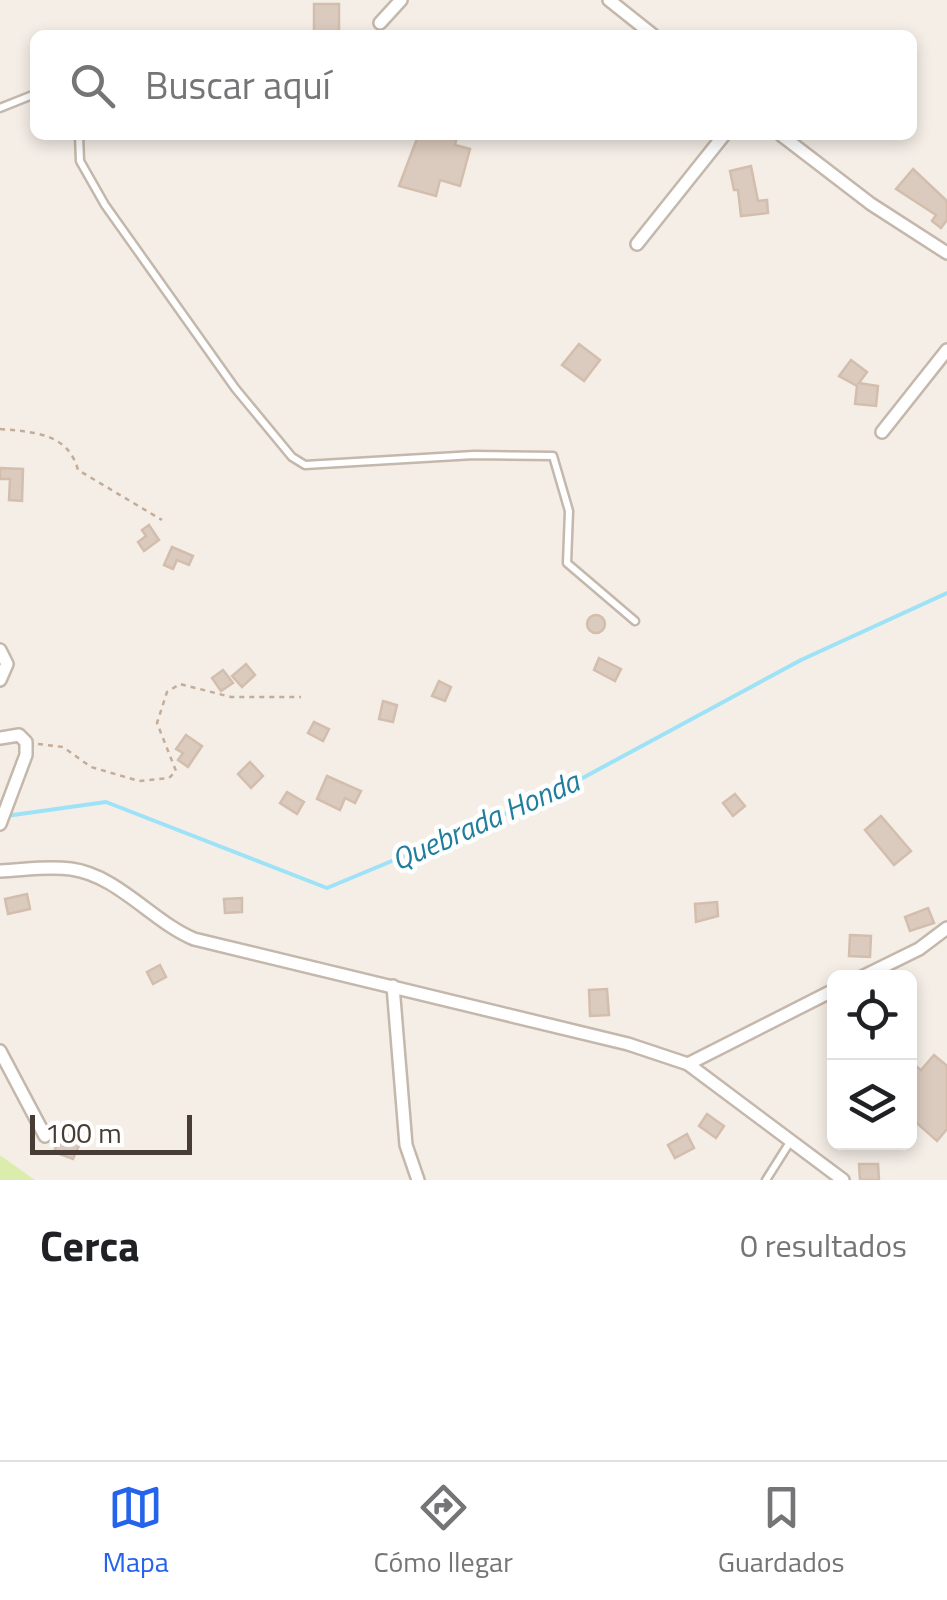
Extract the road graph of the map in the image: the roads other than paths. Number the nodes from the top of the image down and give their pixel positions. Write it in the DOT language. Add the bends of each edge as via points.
graph roads {
  1 [pos="401,0"];
  2 [pos="608,0"];
  3 [pos="380,24"];
  4 [pos="647,30"];
  5 [pos="30,96"];
  6 [pos="0,108"];
  7 [pos="79,140"];
  8 [pos="720,140"];
  9 [pos="788,140"];
  10 [pos="637,244"];
  11 [pos="947,253"];
  12 [pos="947,350"];
  13 [pos="882,432"];
  14 [pos="634,622"];
  15 [pos="0,650"];
  16 [pos="0,680"];
  17 [pos="0,738"];
  18 [pos="1,823"];
  19 [pos="0,872"];
  20 [pos="947,928"];
  21 [pos="876,970"];
  22 [pos="392,986"];
  23 [pos="827,994"];
  24 [pos="0,1051"];
  25 [pos="688,1064"];
  26 [pos="46,1136"];
  27 [pos="790,1141"];
  28 [pos="418,1180"];
  29 [pos="766,1180"];
  30 [pos="843,1180"];
  1 -- 3 [label="street"];
  2 -- 4 [label="street"];
  5 -- 6 [label="lane"];
  7 -- 14 [label="lane" via="80,160 105,206 292,457 304,465 553,456 570,511 567,563"];
  8 -- 10 [label="street"];
  9 -- 11 [label="street"];
  12 -- 13 [label="street"];
  15 -- 16 [label="street" via="7,664"];
  17 -- 18 [label="street" via="10,734 26,742"];
  19 -- 22 [label="street" via="72,869 102,880 194,940"];
  20 -- 21 [label="street"];
  22 -- 25 [label="street"];
  22 -- 28 [label="street" via="406,1145"];
  23 -- 25 [label="street"];
  24 -- 26 [label="street"];
  25 -- 27 [label="street"];
  27 -- 29 [label="lane"];
  27 -- 30 [label="street"];
}
